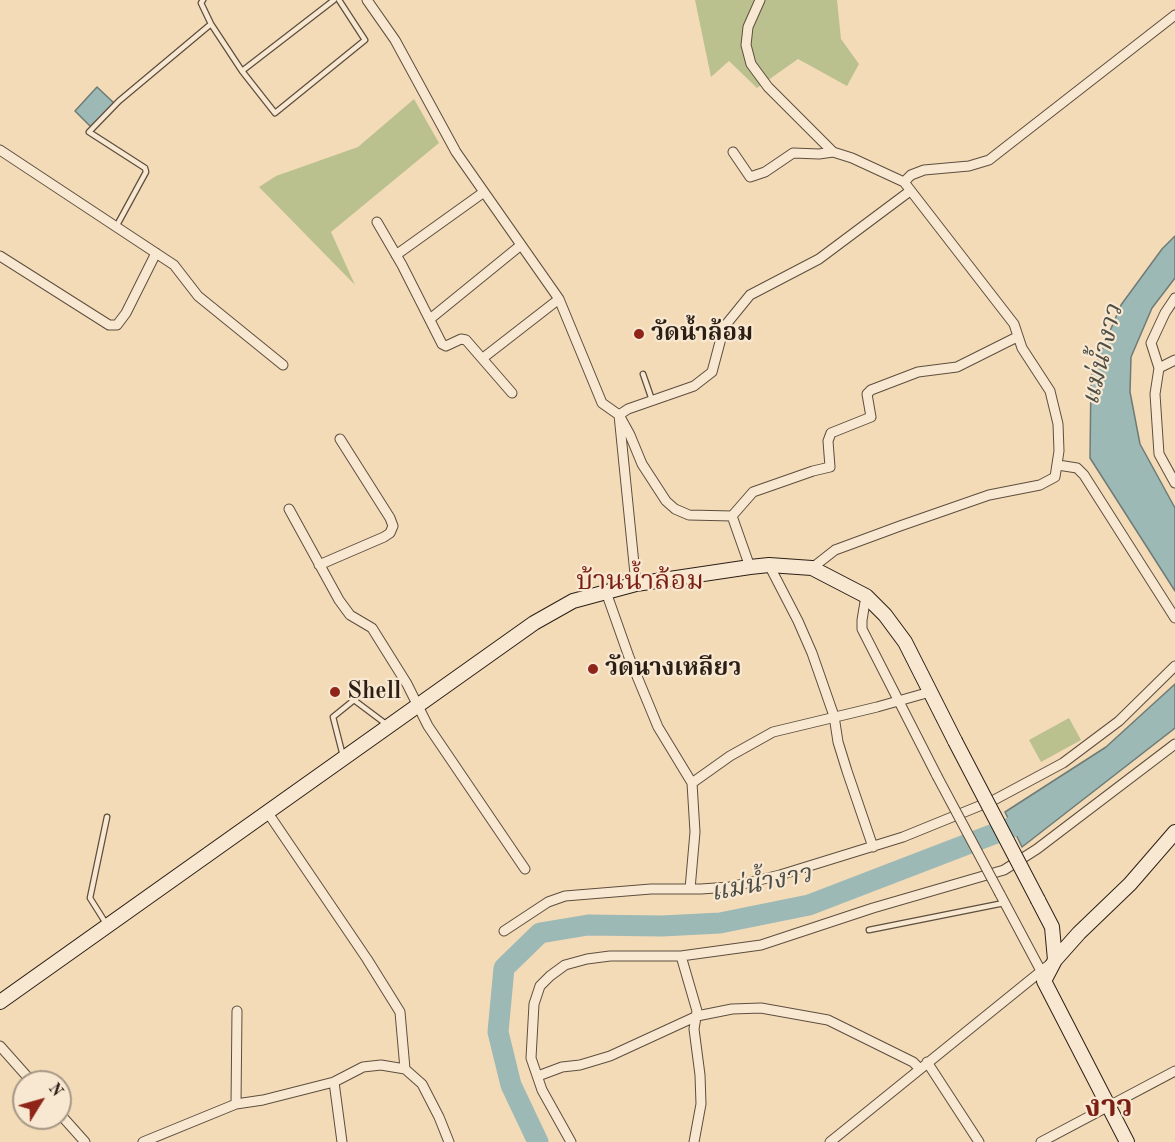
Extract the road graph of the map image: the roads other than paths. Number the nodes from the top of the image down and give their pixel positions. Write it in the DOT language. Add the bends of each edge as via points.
graph roads {
  1 [pos="202,0"];
  2 [pos="337,0"];
  3 [pos="367,0"];
  4 [pos="760,0"];
  5 [pos="1175,15"];
  6 [pos="211,24"];
  7 [pos="242,71"];
  8 [pos="0,150"];
  9 [pos="732,152"];
  10 [pos="833,152"];
  11 [pos="904,182"];
  12 [pos="910,191"];
  13 [pos="484,192"];
  14 [pos="378,222"];
  15 [pos="116,227"];
  16 [pos="522,245"];
  17 [pos="156,253"];
  18 [pos="396,255"];
  19 [pos="0,256"];
  20 [pos="1175,298"];
  21 [pos="559,299"];
  22 [pos="430,319"];
  23 [pos="1017,337"];
  24 [pos="483,358"];
  25 [pos="1175,360"];
  26 [pos="284,365"];
  27 [pos="1159,368"];
  28 [pos="644,374"];
  29 [pos="512,393"];
  30 [pos="652,401"];
  31 [pos="619,416"];
  32 [pos="340,439"];
  33 [pos="1058,465"];
  34 [pos="1175,483"];
  35 [pos="289,509"];
  36 [pos="732,516"];
  37 [pos="320,565"];
  38 [pos="769,565"];
  39 [pos="750,567"];
  40 [pos="812,568"];
  41 [pos="636,584"];
  42 [pos="606,592"];
  43 [pos="866,596"];
  44 [pos="1175,618"];
  45 [pos="1175,666"];
  46 [pos="930,692"];
  47 [pos="900,701"];
  48 [pos="418,706"];
  49 [pos="834,716"];
  50 [pos="388,726"];
  51 [pos="1175,744"];
  52 [pos="344,758"];
  53 [pos="692,783"];
  54 [pos="268,813"];
  55 [pos="107,817"];
  56 [pos="1175,832"];
  57 [pos="873,847"];
  58 [pos="525,869"];
  59 [pos="690,890"];
  60 [pos="1002,898"];
  61 [pos="108,926"];
  62 [pos="869,930"];
  63 [pos="504,931"];
  64 [pos="681,956"];
  65 [pos="1055,960"];
  66 [pos="1041,971"];
  67 [pos="0,1002"];
  68 [pos="237,1011"];
  69 [pos="697,1016"];
  70 [pos="0,1046"];
  71 [pos="927,1062"];
  72 [pos="919,1068"];
  73 [pos="405,1069"];
  74 [pos="21,1070"];
  75 [pos="1175,1071"];
  76 [pos="538,1076"];
  77 [pos="334,1082"];
  78 [pos="236,1104"];
  79 [pos="1109,1106"];
  80 [pos="72,1127"];
  81 [pos="86,1142"];
  82 [pos="143,1142"];
  83 [pos="342,1142"];
  84 [pos="449,1142"];
  85 [pos="571,1142"];
  86 [pos="694,1142"];
  87 [pos="830,1142"];
  88 [pos="979,1142"];
  89 [pos="1041,1142"];
  90 [pos="1127,1142"];
  1 -- 6 [label="lane"];
  2 -- 7 [label="lane"];
  2 -- 7 [label="lane" via="365,40 274,113"];
  3 -- 13 [label="street" via="395,40 456,152"];
  4 -- 10 [label="street" via="748,27 746,45 751,64 768,87"];
  5 -- 11 [label="street" via="989,160 924,170"];
  6 -- 7 [label="lane"];
  6 -- 15 [label="lane" via="119,101 89,132 145,168"];
  8 -- 15 [label="street"];
  9 -- 10 [label="street" via="750,177 793,153"];
  10 -- 11 [label="street"];
  11 -- 12 [label="street"];
  12 -- 23 [label="street" via="1014,324"];
  12 -- 30 [label="street" via="819,259 750,296 724,327 712,372 694,386"];
  13 -- 16 [label="street"];
  13 -- 18 [label="street"];
  14 -- 18 [label="street"];
  15 -- 17 [label="street"];
  16 -- 21 [label="street"];
  16 -- 22 [label="street"];
  17 -- 19 [label="street" via="117,325 109,325"];
  17 -- 26 [label="street" via="180,271 207,304"];
  18 -- 22 [label="street"];
  20 -- 27 [label="street" via="1151,343"];
  21 -- 24 [label="street"];
  21 -- 31 [label="street" via="602,403"];
  22 -- 24 [label="street" via="444,346 466,340"];
  23 -- 33 [label="street" via="1054,400"];
  23 -- 36 [label="street" via="957,368 918,372 871,390 867,394 871,417 831,433 830,467 753,492"];
  24 -- 29 [label="street"];
  25 -- 27 [label="street"];
  27 -- 34 [label="street" via="1155,394 1159,454"];
  28 -- 30 [label="lane"];
  30 -- 31 [label="street"];
  31 -- 36 [label="street" via="642,464 675,509 689,515"];
  31 -- 41 [label="street"];
  32 -- 37 [label="street" via="393,526 384,537"];
  33 -- 40 [label="street" via="1055,477 1040,484 989,495 900,526 835,550"];
  33 -- 44 [label="street" via="1077,468 1084,475"];
  35 -- 37 [label="street"];
  36 -- 39 [label="street"];
  37 -- 48 [label="street" via="350,615 372,628"];
  38 -- 39 [label="main road"];
  38 -- 40 [label="main road"];
  38 -- 49 [label="street" via="812,653"];
  39 -- 41 [label="main road"];
  40 -- 43 [label="main road"];
  41 -- 42 [label="main road"];
  42 -- 48 [label="main road" via="573,601 534,623"];
  42 -- 53 [label="street" via="658,727"];
  43 -- 46 [label="main road" via="905,642"];
  43 -- 47 [label="street" via="862,628"];
  45 -- 57 [label="street" via="1119,721 1063,763 994,800"];
  46 -- 47 [label="street"];
  46 -- 65 [label="main road, bridge" via="1052,927"];
  47 -- 49 [label="street"];
  47 -- 60 [label="street, bridge"];
  48 -- 50 [label="main road"];
  48 -- 58 [label="street"];
  49 -- 53 [label="street" via="773,732"];
  49 -- 57 [label="street" via="841,752"];
  50 -- 52 [label="main road"];
  50 -- 52 [label="lane" via="354,700 333,717"];
  51 -- 64 [label="street" via="1004,870 761,945"];
  52 -- 54 [label="main road"];
  53 -- 59 [label="street"];
  54 -- 61 [label="main road"];
  54 -- 73 [label="street" via="400,1012"];
  55 -- 61 [label="lane" via="90,898"];
  56 -- 65 [label="main road"];
  57 -- 59 [label="street" via="730,887"];
  59 -- 63 [label="street" via="565,896 548,902"];
  60 -- 62 [label="lane"];
  60 -- 66 [label="street"];
  61 -- 67 [label="main road"];
  64 -- 69 [label="street"];
  64 -- 76 [label="street" via="587,959 565,965 550,976 540,986 534,1004 531,1058"];
  65 -- 66 [label="street"];
  65 -- 79 [label="main road" via="1044,981"];
  66 -- 71 [label="street"];
  68 -- 78 [label="street"];
  69 -- 72 [label="street" via="761,1008 828,1020"];
  69 -- 76 [label="street" via="610,1056"];
  69 -- 86 [label="street" via="694,1029 701,1104"];
  70 -- 74 [label="street"];
  71 -- 72 [label="street"];
  71 -- 88 [label="street"];
  72 -- 87 [label="street"];
  73 -- 77 [label="street" via="363,1067"];
  73 -- 84 [label="street" via="422,1084"];
  75 -- 79 [label="street"];
  76 -- 85 [label="street"];
  77 -- 78 [label="street"];
  77 -- 83 [label="street"];
  78 -- 82 [label="street"];
  79 -- 89 [label="street"];
  79 -- 90 [label="main road"];
  80 -- 81 [label="street"];
}
